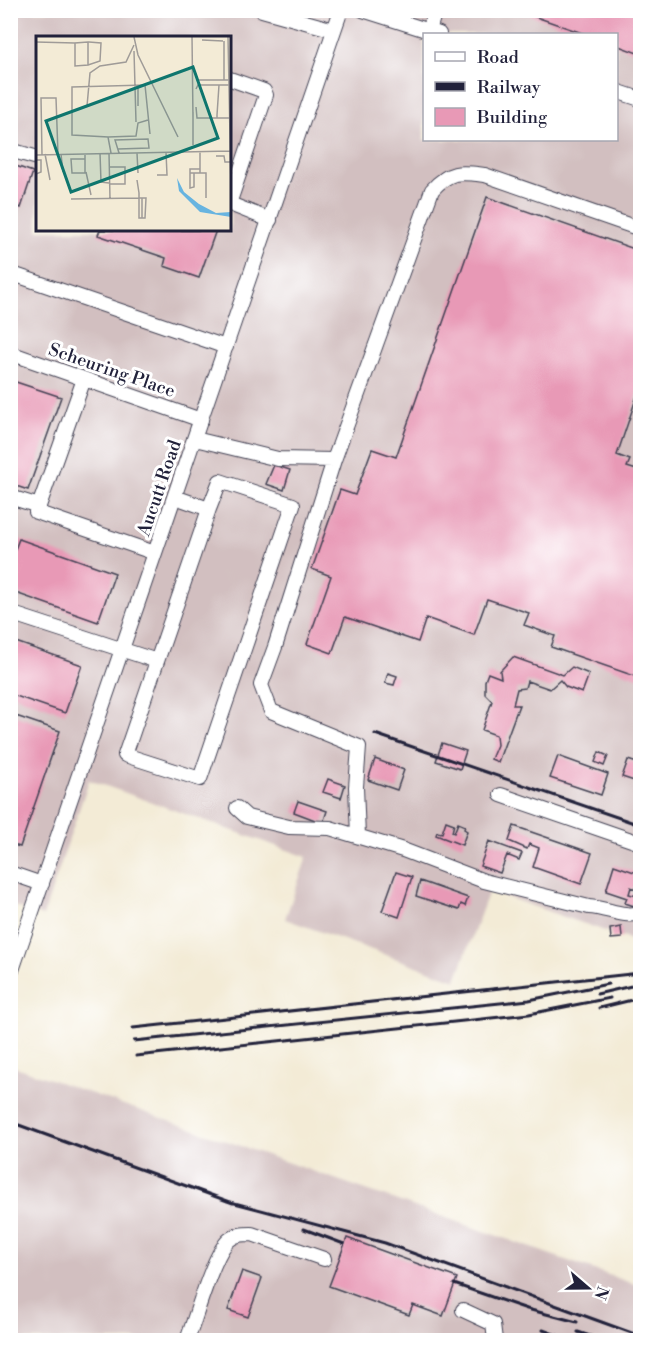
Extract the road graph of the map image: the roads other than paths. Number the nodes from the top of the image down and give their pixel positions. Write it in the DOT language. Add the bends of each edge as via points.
graph roads {
  1 [pos="262,10"];
  2 [pos="341,10"];
  3 [pos="363,10"];
  4 [pos="435,10"];
  5 [pos="334,30"];
  6 [pos="434,33"];
  7 [pos="231,79"];
  8 [pos="618,92"];
  9 [pos="640,99"];
  10 [pos="10,150"];
  11 [pos="36,157"];
  12 [pos="231,200"];
  13 [pos="231,203"];
  14 [pos="270,220"];
  15 [pos="640,229"];
  16 [pos="10,273"];
  17 [pos="226,347"];
  18 [pos="10,353"];
  19 [pos="84,379"];
  20 [pos="201,420"];
  21 [pos="195,439"];
  22 [pos="334,460"];
  23 [pos="10,497"];
  24 [pos="175,497"];
  25 [pos="39,506"];
  26 [pos="209,508"];
  27 [pos="156,553"];
  28 [pos="10,613"];
  29 [pos="122,650"];
  30 [pos="157,661"];
  31 [pos="501,795"];
  32 [pos="237,808"];
  33 [pos="358,836"];
  34 [pos="640,843"];
  35 [pos="10,873"];
  36 [pos="42,884"];
  37 [pos="640,913"];
  38 [pos="10,976"];
  39 [pos="324,1259"];
  40 [pos="463,1310"];
  41 [pos="187,1341"];
  42 [pos="495,1341"];
  1 -- 5 [label="street"];
  2 -- 5 [label="street, Aucutt Road"];
  3 -- 6 [label="street"];
  4 -- 6 [label="street"];
  5 -- 14 [label="street, Aucutt Road"];
  7 -- 12 [label="street" via="266,95"];
  8 -- 9 [label="street"];
  10 -- 11 [label="street"];
  13 -- 14 [label="street"];
  14 -- 17 [label="street, Aucutt Road"];
  15 -- 22 [label="street" via="485,175 459,172 442,178 432,190"];
  16 -- 17 [label="street"];
  17 -- 20 [label="street, Aucutt Road"];
  18 -- 19 [label="street, Scheuring Place"];
  19 -- 20 [label="street, Scheuring Place"];
  19 -- 25 [label="street"];
  20 -- 21 [label="street, Aucutt Road"];
  21 -- 22 [label="street" via="279,459"];
  21 -- 24 [label="street, Aucutt Road"];
  22 -- 33 [label="street" via="261,685 271,711 359,747"];
  23 -- 25 [label="street"];
  24 -- 26 [label="street"];
  24 -- 27 [label="street, Aucutt Road"];
  25 -- 27 [label="street" via="36,512"];
  26 -- 30 [label="street"];
  26 -- 30 [label="street" via="220,481 293,505 200,779 125,755"];
  27 -- 29 [label="street, Aucutt Road"];
  28 -- 29 [label="street"];
  29 -- 30 [label="street"];
  29 -- 36 [label="street, Aucutt Road"];
  31 -- 34 [label="street"];
  32 -- 33 [label="street" via="248,817 289,827 330,828"];
  33 -- 37 [label="street" via="484,881 629,916"];
  35 -- 36 [label="street"];
  36 -- 38 [label="street, Aucutt Road"];
  39 -- 41 [label="street" via="252,1234 229,1240 218,1257"];
  40 -- 42 [label="street" via="493,1324"];
}
